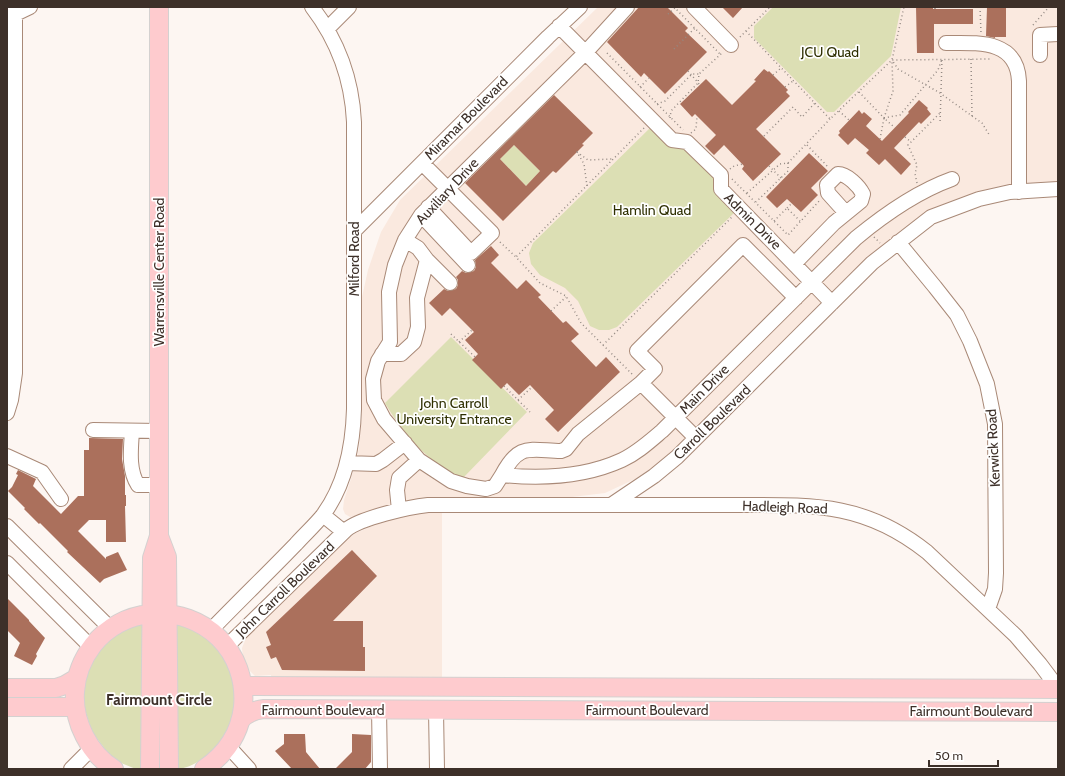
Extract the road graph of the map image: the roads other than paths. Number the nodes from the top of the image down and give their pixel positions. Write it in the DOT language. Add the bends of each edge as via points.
graph roads {
  1 [pos="30,7"];
  2 [pos="159,7"];
  3 [pos="312,7"];
  4 [pos="349,7"];
  5 [pos="580,7"];
  6 [pos="628,7"];
  7 [pos="694,7"];
  8 [pos="13,13"];
  9 [pos="559,26"];
  10 [pos="328,28"];
  11 [pos="1058,34"];
  12 [pos="946,43"];
  13 [pos="726,50"];
  14 [pos="585,53"];
  15 [pos="1040,54"];
  16 [pos="422,163"];
  17 [pos="952,179"];
  18 [pos="447,188"];
  19 [pos="1058,189"];
  20 [pos="1020,192"];
  21 [pos="425,211"];
  22 [pos="846,213"];
  23 [pos="354,231"];
  24 [pos="405,240"];
  25 [pos="898,242"];
  26 [pos="427,260"];
  27 [pos="794,264"];
  28 [pos="468,265"];
  29 [pos="812,281"];
  30 [pos="450,283"];
  31 [pos="796,298"];
  32 [pos="832,303"];
  33 [pos="382,354"];
  34 [pos="641,383"];
  35 [pos="7,413"];
  36 [pos="676,418"];
  37 [pos="93,430"];
  38 [pos="132,431"];
  39 [pos="159,431"];
  40 [pos="696,438"];
  41 [pos="405,443"];
  42 [pos="7,456"];
  43 [pos="419,460"];
  44 [pos="347,463"];
  45 [pos="502,475"];
  46 [pos="159,485"];
  47 [pos="61,499"];
  48 [pos="611,505"];
  49 [pos="399,510"];
  50 [pos="323,515"];
  51 [pos="7,526"];
  52 [pos="344,532"];
  53 [pos="7,563"];
  54 [pos="988,609"];
  55 [pos="159,613"];
  56 [pos="110,628"];
  57 [pos="211,630"];
  58 [pos="226,646"];
  59 [pos="91,647"];
  60 [pos="77,678"];
  61 [pos="243,686"];
  62 [pos="7,688"];
  63 [pos="1058,688"];
  64 [pos="75,706"];
  65 [pos="7,707"];
  66 [pos="379,709"];
  67 [pos="436,710"];
  68 [pos="1058,712"];
  69 [pos="240,721"];
  70 [pos="228,746"];
  71 [pos="92,748"];
  72 [pos="110,768"];
  73 [pos="209,768"];
  74 [pos="71,769"];
  75 [pos="150,769"];
  76 [pos="169,769"];
  77 [pos="249,769"];
  78 [pos="380,769"];
  79 [pos="437,769"];
  1 -- 8 [label="street"];
  2 -- 39 [label="main road, Warrensville Center Road"];
  3 -- 10 [label="street, Milford Road"];
  4 -- 10 [label="street"];
  5 -- 9 [label="street, Miramar Boulevard"];
  6 -- 14 [label="street, Auxiliary Drive"];
  7 -- 13 [label="street"];
  8 -- 35 [label="street" via="15,373"];
  9 -- 14 [label="street, Admin Drive"];
  9 -- 16 [label="street, Miramar Boulevard"];
  10 -- 23 [label="street, Milford Road" via="343,63 352,99"];
  11 -- 15 [label="street" via="1040,35"];
  12 -- 20 [label="street" via="981,43 1007,53 1015,61 1018,71"];
  14 -- 18 [label="street, Auxiliary Drive"];
  14 -- 27 [label="street, Admin Drive" via="672,140 687,142 721,175 721,189"];
  16 -- 18 [label="street"];
  16 -- 23 [label="street, Miramar Boulevard"];
  17 -- 29 [label="street, Main Drive" via="920,193 886,214 856,238"];
  18 -- 21 [label="street, Auxiliary Drive"];
  18 -- 21 [label="street" via="492,233 471,252"];
  19 -- 20 [label="street, Carroll Boulevard"];
  20 -- 25 [label="street, Carroll Boulevard" via="979,199 931,217"];
  21 -- 24 [label="street, Auxiliary Drive"];
  21 -- 28 [label="street"];
  22 -- 22 [label="street" via="861,201 863,194 845,175 838,174 827,185 827,189"];
  22 -- 27 [label="street"];
  23 -- 44 [label="street, Milford Road" via="354,409 352,441"];
  24 -- 26 [label="street" via="418,248"];
  24 -- 33 [label="street, Auxiliary Drive" via="395,265 389,292 390,342"];
  25 -- 32 [label="street, Carroll Boulevard" via="872,263"];
  25 -- 54 [label="street, Kerwick Road" via="957,315 976,354 990,398 995,424 996,573 995,589"];
  26 -- 30 [label="street"];
  26 -- 33 [label="street" via="417,298 418,327 414,342 401,354"];
  27 -- 29 [label="street, Admin Drive"];
  29 -- 31 [label="street, Main Drive"];
  29 -- 32 [label="street, Admin Drive"];
  31 -- 34 [label="street" via="743,245 637,351 655,369"];
  31 -- 36 [label="street, Main Drive"];
  32 -- 40 [label="street, Carroll Boulevard"];
  33 -- 41 [label="street, Auxiliary Drive" via="374,380 374,400 384,419"];
  34 -- 36 [label="street"];
  34 -- 45 [label="street" via="578,434 566,449 523,451 515,456"];
  36 -- 40 [label="street"];
  36 -- 45 [label="street, Main Drive" via="662,432 622,460 583,473 524,477"];
  37 -- 38 [label="street"];
  38 -- 39 [label="street"];
  38 -- 46 [label="street" via="133,478 138,485"];
  39 -- 46 [label="main road, Warrensville Center Road"];
  40 -- 48 [label="street, Carroll Boulevard" via="664,468"];
  41 -- 43 [label="street, Auxiliary Drive"];
  41 -- 44 [label="street" via="376,464"];
  42 -- 47 [label="street" via="42,472"];
  43 -- 45 [label="street" via="452,481 467,486 495,486"];
  43 -- 49 [label="street" via="399,478"];
  44 -- 50 [label="street, Milford Road"];
  46 -- 55 [label="main road, Warrensville Center Road" via="159,536 167,557"];
  48 -- 49 [label="street" via="437,504"];
  48 -- 54 [label="street, Hadleigh Road" via="794,505 858,514 916,543"];
  49 -- 52 [label="street" via="353,525"];
  50 -- 52 [label="street"];
  50 -- 57 [label="street, John Carroll Boulevard"];
  51 -- 56 [label="street"];
  52 -- 58 [label="street, John Carroll Boulevard"];
  53 -- 59 [label="street"];
  54 -- 63 [label="street, Hadleigh Road" via="1016,636"];
  55 -- 56 [label="main road" via="132,617"];
  55 -- 57 [label="main road" via="189,618"];
  55 -- 75 [label="main road, Warrensville Center Road"];
  55 -- 76 [label="main road, Warrensville Center Road"];
  56 -- 59 [label="main road"];
  57 -- 58 [label="main road"];
  58 -- 61 [label="main road" via="237,664"];
  59 -- 60 [label="main road"];
  60 -- 62 [label="main road" via="56,688"];
  60 -- 64 [label="main road"];
  61 -- 63 [label="main road, Fairmount Boulevard"];
  61 -- 69 [label="main road"];
  64 -- 65 [label="main road"];
  64 -- 71 [label="main road" via="77,719"];
  66 -- 67 [label="main road, Fairmount Boulevard"];
  66 -- 69 [label="main road, Fairmount Boulevard" via="261,709 244,716"];
  66 -- 78 [label="street"];
  67 -- 68 [label="main road, Fairmount Boulevard"];
  67 -- 79 [label="street"];
  69 -- 70 [label="main road"];
  70 -- 73 [label="main road"];
  70 -- 77 [label="street"];
  71 -- 72 [label="main road"];
  71 -- 74 [label="street"];
}
